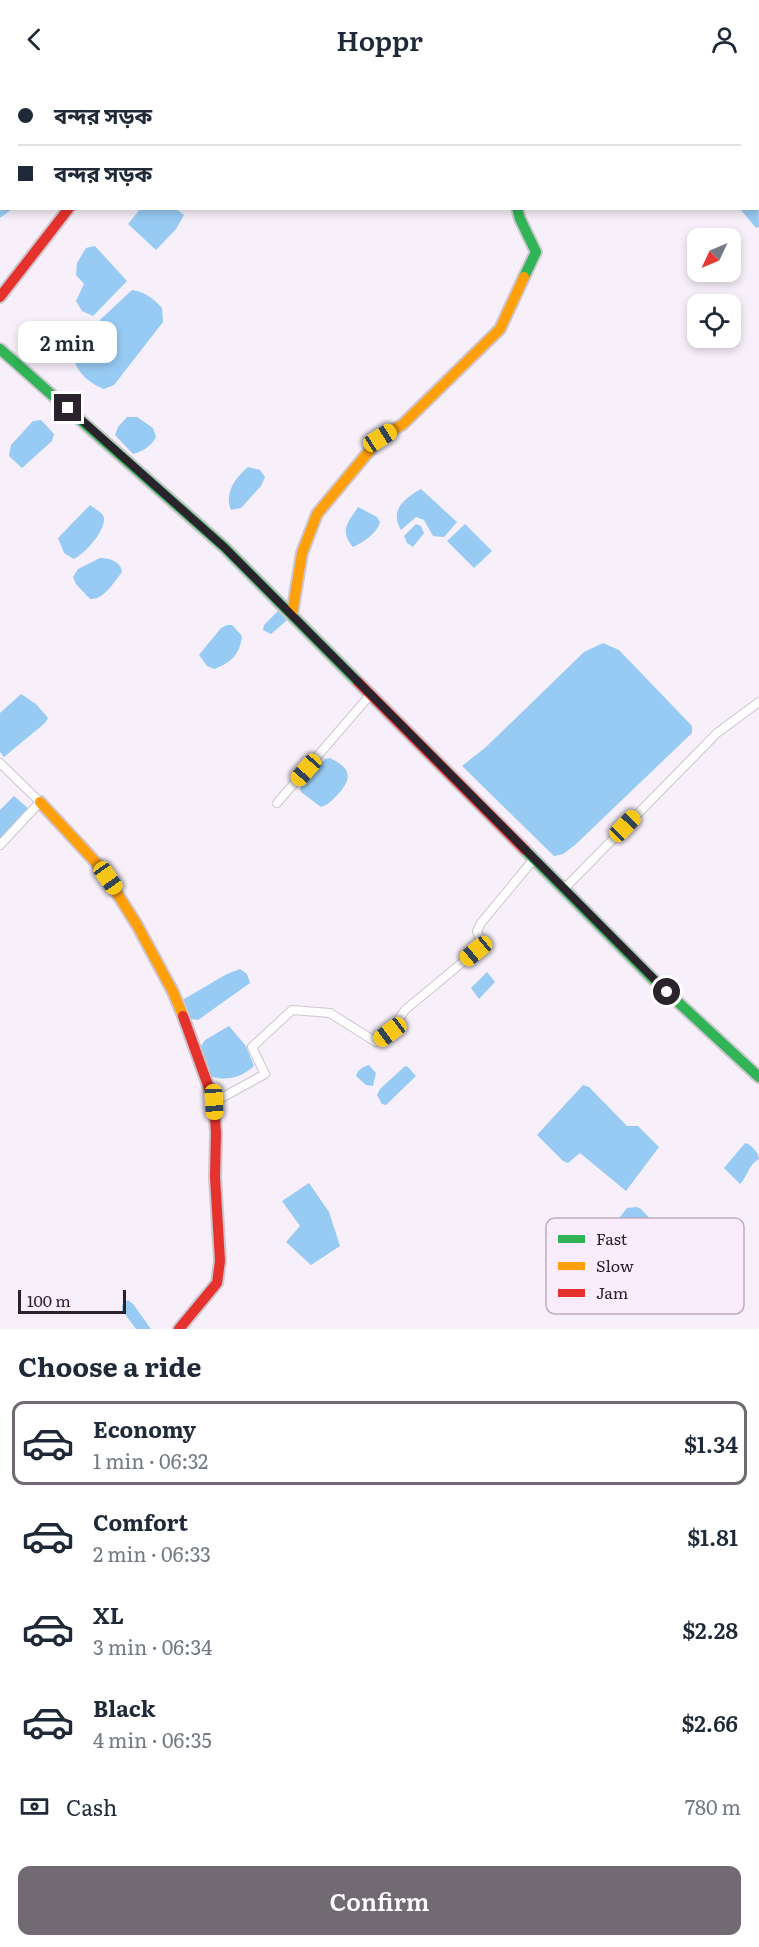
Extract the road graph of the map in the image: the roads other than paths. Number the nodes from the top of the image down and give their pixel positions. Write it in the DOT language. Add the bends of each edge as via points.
graph roads {
  1 [pos="67,210"];
  2 [pos="518,210"];
  3 [pos="0,297"];
  4 [pos="0,349"];
  5 [pos="292,614"];
  6 [pos="371,694"];
  7 [pos="759,702"];
  8 [pos="0,763"];
  9 [pos="40,802"];
  10 [pos="277,802"];
  11 [pos="0,845"];
  12 [pos="534,859"];
  13 [pos="564,889"];
  14 [pos="759,1077"];
  15 [pos="214,1102"];
  16 [pos="179,1329"];
  1 -- 3 [label="main road"];
  2 -- 5 [label="main road" via="537,252 500,329 403,424 380,438 317,514 302,553"];
  4 -- 5 [label="main road" via="224,547"];
  5 -- 6 [label="main road"];
  6 -- 10 [label="street"];
  6 -- 12 [label="main road"];
  7 -- 13 [label="street" via="717,733"];
  8 -- 9 [label="street"];
  9 -- 11 [label="street"];
  9 -- 15 [label="main road" via="101,868 137,925 173,992"];
  12 -- 13 [label="main road"];
  12 -- 15 [label="street" via="481,923 477,931 481,942 476,951 405,1010 390,1032 376,1042 330,1013 292,1010 252,1047 265,1074"];
  13 -- 14 [label="main road" via="653,979"];
  15 -- 16 [label="main road" via="219,1272 217,1283"];
}
